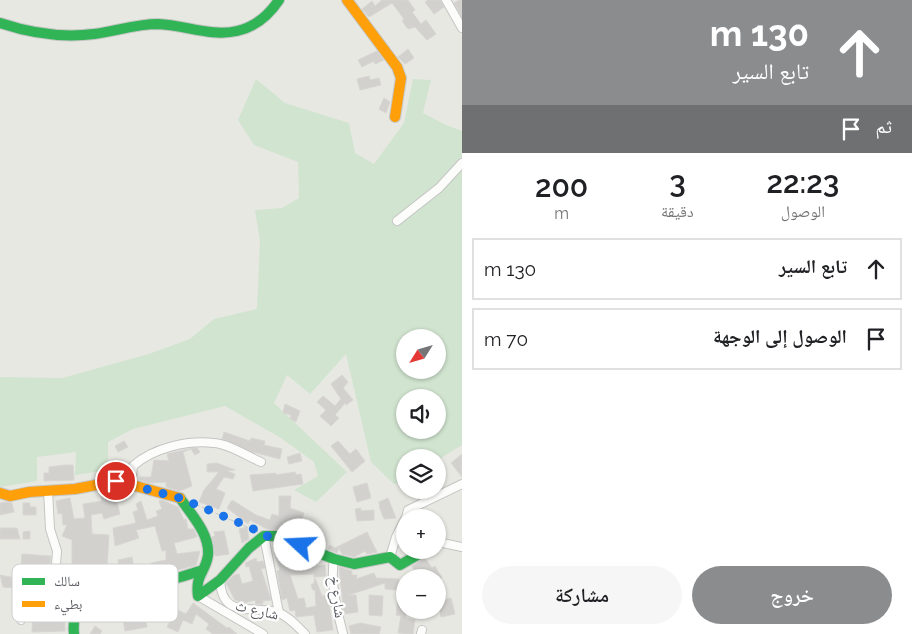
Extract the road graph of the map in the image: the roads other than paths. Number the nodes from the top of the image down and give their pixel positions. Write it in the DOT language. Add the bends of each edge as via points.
graph roads {
  1 [pos="279,0"];
  2 [pos="347,0"];
  3 [pos="446,0"];
  4 [pos="0,23"];
  5 [pos="462,28"];
  6 [pos="395,117"];
  7 [pos="462,163"];
  8 [pos="398,220"];
  9 [pos="261,462"];
  10 [pos="131,484"];
  11 [pos="462,484"];
  12 [pos="48,490"];
  13 [pos="0,493"];
  14 [pos="410,509"];
  15 [pos="264,536"];
  16 [pos="396,537"];
  17 [pos="446,544"];
  18 [pos="462,547"];
  19 [pos="390,557"];
  20 [pos="334,559"];
  21 [pos="410,559"];
  22 [pos="56,564"];
  23 [pos="200,571"];
  24 [pos="178,576"];
  25 [pos="220,580"];
  26 [pos="198,596"];
  27 [pos="279,613"];
  28 [pos="72,622"];
  29 [pos="74,634"];
  30 [pos="263,634"];
  31 [pos="305,634"];
  32 [pos="343,634"];
  1 -- 4 [label="street" via="263,19 250,28 219,34 156,24 92,34 64,34"];
  2 -- 6 [label="street" via="398,67 401,78"];
  3 -- 5 [label="street"];
  7 -- 8 [label="street" via="439,188"];
  9 -- 10 [label="street" via="215,442 182,444 140,460 133,466"];
  10 -- 12 [label="street" via="116,481 75,489"];
  10 -- 23 [label="street" via="180,498 200,526 206,542 208,555"];
  11 -- 14 [label="street"];
  12 -- 13 [label="street" via="10,496"];
  12 -- 22 [label="street"];
  15 -- 20 [label="street" via="276,536"];
  15 -- 25 [label="street"];
  15 -- 27 [label="street"];
  16 -- 19 [label="street"];
  17 -- 18 [label="street"];
  19 -- 20 [label="street" via="354,564"];
  19 -- 21 [label="street" via="400,565"];
  20 -- 32 [label="street, شارع خ" via="334,588"];
  23 -- 24 [label="street"];
  23 -- 26 [label="street" via="196,583"];
  25 -- 26 [label="street"];
  25 -- 27 [label="street, شارع ث" via="222,596 232,606"];
  26 -- 30 [label="street"];
  27 -- 31 [label="street, شارع ث"];
  28 -- 29 [label="street"];
}
